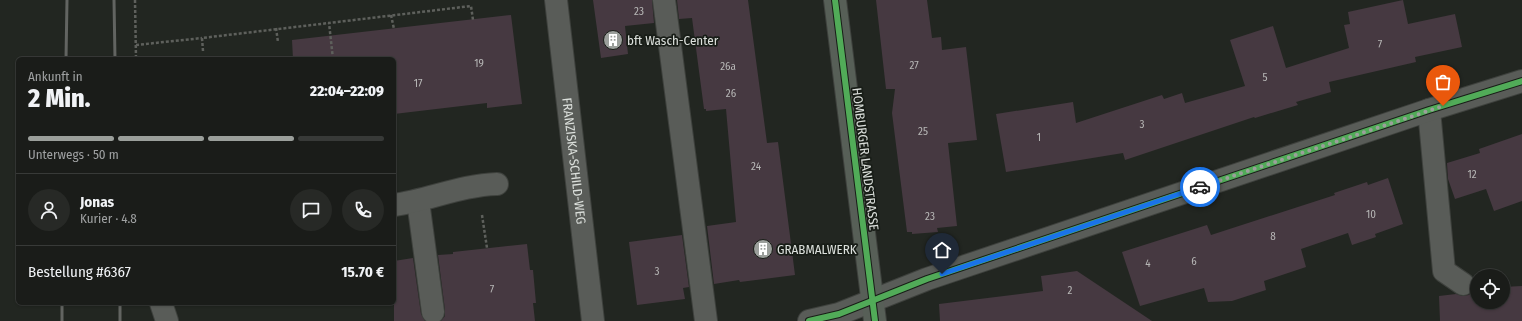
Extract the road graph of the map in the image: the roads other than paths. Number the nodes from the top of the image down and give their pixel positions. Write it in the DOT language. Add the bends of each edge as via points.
graph roads {
  1 [pos="556,0"];
  2 [pos="664,0"];
  3 [pos="835,0"];
  4 [pos="1522,81"];
  5 [pos="1430,110"];
  6 [pos="497,184"];
  7 [pos="418,202"];
  8 [pos="396,205"];
  9 [pos="1463,284"];
  10 [pos="162,305"];
  11 [pos="176,305"];
  12 [pos="874,311"];
  13 [pos="433,312"];
  14 [pos="167,321"];
  15 [pos="173,321"];
  16 [pos="593,321"];
  17 [pos="706,321"];
  18 [pos="809,321"];
  1 -- 16 [label="street, FRANZISKA-SCHILD-WEG"];
  2 -- 17 [label="street"];
  3 -- 12 [label="main road, HOMBURGER LANDSTRASSE"];
  4 -- 5 [label="street"];
  5 -- 9 [label="street" via="1444,271"];
  5 -- 12 [label="street" via="927,279"];
  6 -- 7 [label="street" via="478,185"];
  7 -- 8 [label="street"];
  7 -- 13 [label="street"];
  10 -- 14 [label="street"];
  11 -- 15 [label="street"];
  12 -- 18 [label="street" via="839,314"];
}
